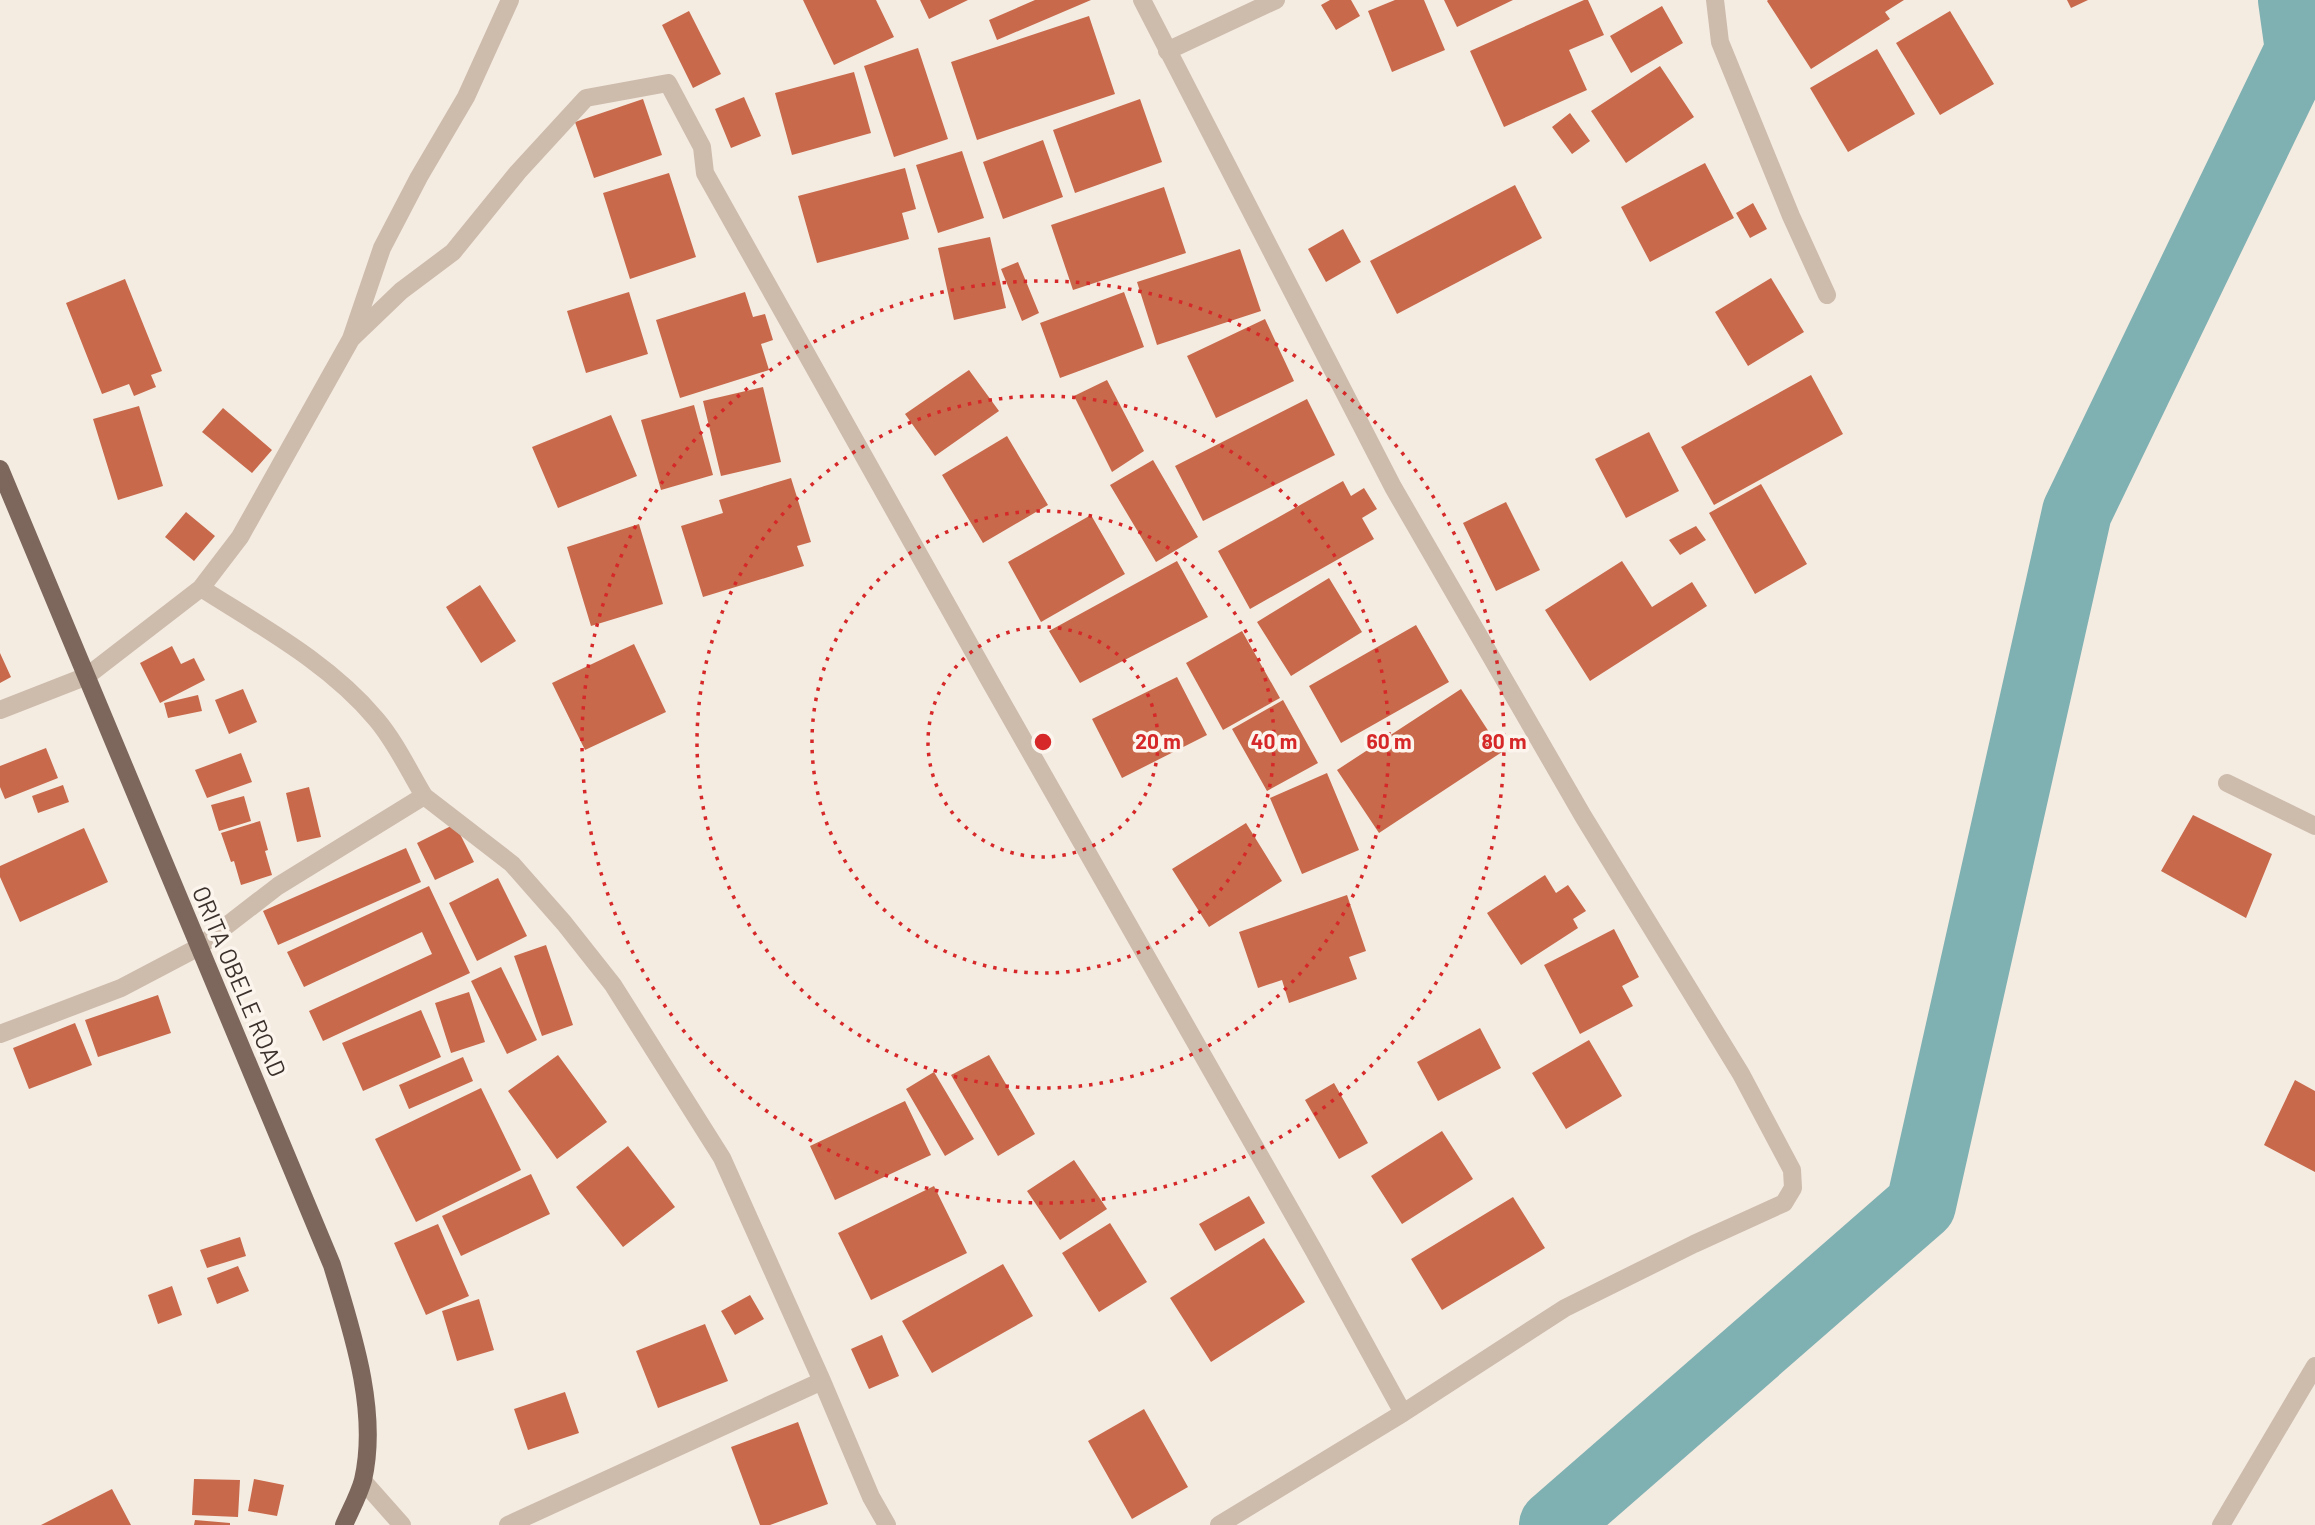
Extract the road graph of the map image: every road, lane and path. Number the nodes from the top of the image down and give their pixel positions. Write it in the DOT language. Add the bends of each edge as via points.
graph roads {
  1 [pos="510,0"];
  2 [pos="1142,0"];
  3 [pos="1276,0"];
  4 [pos="1715,0"];
  5 [pos="1167,51"];
  6 [pos="1827,295"];
  7 [pos="351,339"];
  8 [pos="0,469"];
  9 [pos="201,588"];
  10 [pos="87,676"];
  11 [pos="0,710"];
  12 [pos="2227,783"];
  13 [pos="424,796"];
  14 [pos="2315,826"];
  15 [pos="199,947"];
  16 [pos="0,1034"];
  17 [pos="2315,1366"];
  18 [pos="822,1381"];
  19 [pos="1403,1413"];
  20 [pos="363,1481"];
  21 [pos="344,1525"];
  22 [pos="402,1525"];
  23 [pos="509,1525"];
  24 [pos="887,1525"];
  25 [pos="1219,1525"];
  26 [pos="2221,1525"];
  1 -- 7 [label="street" via="466,97 382,248"];
  2 -- 5 [label="street"];
  3 -- 5 [label="street"];
  4 -- 6 [label="street" via="1720,42"];
  5 -- 19 [label="street" via="1393,487 1583,816 1741,1074 1792,1170 1793,1188 1784,1203 1565,1308"];
  7 -- 9 [label="street" via="240,537"];
  7 -- 19 [label="street" via="401,291 453,252 586,98 668,83 702,147 705,173"];
  8 -- 10 [label="main road, ORITA OBELE ROAD"];
  9 -- 10 [label="street"];
  9 -- 13 [label="street" via="308,656 351,692 378,720"];
  10 -- 11 [label="street"];
  10 -- 15 [label="main road, ORITA OBELE ROAD"];
  12 -- 14 [label="street"];
  13 -- 15 [label="street" via="278,886"];
  13 -- 18 [label="street" via="512,864 613,985 722,1158"];
  15 -- 16 [label="street" via="121,988"];
  15 -- 20 [label="main road, ORITA OBELE ROAD" via="332,1265 354,1337 369,1428"];
  17 -- 26 [label="street"];
  18 -- 23 [label="street"];
  18 -- 24 [label="street"];
  19 -- 25 [label="street"];
  20 -- 21 [label="main road, ORITA OBELE ROAD"];
  20 -- 22 [label="street"];
}
